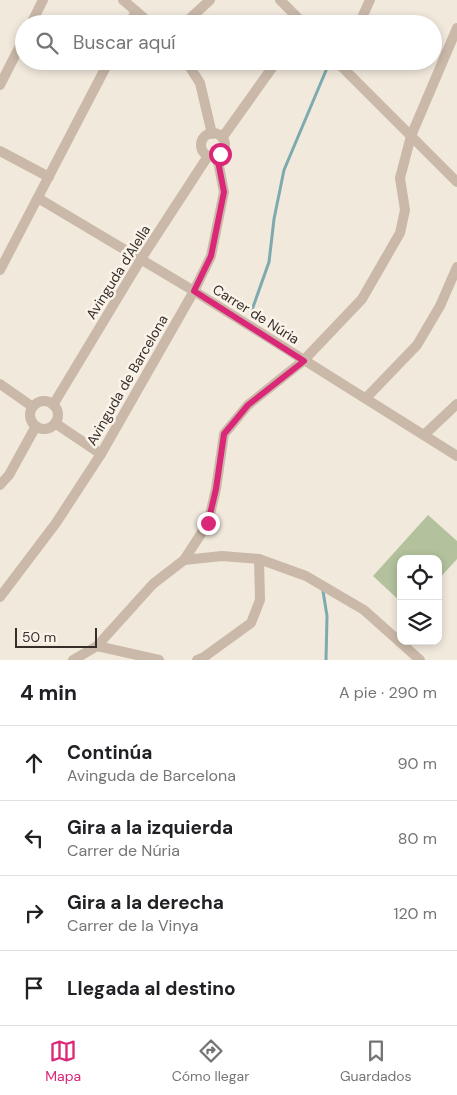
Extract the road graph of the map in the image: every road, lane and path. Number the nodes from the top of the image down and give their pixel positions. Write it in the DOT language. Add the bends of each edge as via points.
graph roads {
  1 [pos="43,0"];
  2 [pos="123,0"];
  3 [pos="210,0"];
  4 [pos="370,0"];
  5 [pos="283,1"];
  6 [pos="136,11"];
  7 [pos="36,15"];
  8 [pos="134,15"];
  9 [pos="141,15"];
  10 [pos="194,15"];
  11 [pos="296,15"];
  12 [pos="363,15"];
  13 [pos="457,28"];
  14 [pos="15,56"];
  15 [pos="442,63"];
  16 [pos="104,70"];
  17 [pos="192,70"];
  18 [pos="270,70"];
  19 [pos="348,70"];
  20 [pos="439,70"];
  21 [pos="0,85"];
  22 [pos="212,134"];
  23 [pos="411,136"];
  24 [pos="222,138"];
  25 [pos="0,151"];
  26 [pos="212,156"];
  27 [pos="49,177"];
  28 [pos="457,182"];
  29 [pos="38,198"];
  30 [pos="141,259"];
  31 [pos="457,267"];
  32 [pos="0,270"];
  33 [pos="194,291"];
  34 [pos="304,361"];
  35 [pos="0,384"];
  36 [pos="366,398"];
  37 [pos="457,404"];
  38 [pos="53,405"];
  39 [pos="33,408"];
  40 [pos="55,423"];
  41 [pos="36,426"];
  42 [pos="424,434"];
  43 [pos="101,454"];
  44 [pos="457,456"];
  45 [pos="0,485"];
  46 [pos="184,560"];
  47 [pos="259,560"];
  48 [pos="4,584"];
  49 [pos="0,596"];
  50 [pos="97,646"];
  51 [pos="74,660"];
  52 [pos="159,660"];
  53 [pos="197,660"];
  54 [pos="420,660"];
  1 -- 7 [label="street"];
  2 -- 6 [label="street"];
  3 -- 10 [label="street"];
  4 -- 12 [label="street"];
  5 -- 11 [label="street"];
  6 -- 8 [label="street"];
  6 -- 9 [label="street"];
  13 -- 15 [label="street"];
  14 -- 21 [label="street"];
  16 -- 27 [label="street"];
  17 -- 22 [label="street" via="200,83"];
  18 -- 24 [label="street"];
  19 -- 23 [label="street"];
  20 -- 23 [label="street"];
  22 -- 24 [label="street"];
  22 -- 26 [label="street" via="202,143 203,150"];
  23 -- 28 [label="street"];
  23 -- 34 [label="street" via="400,178 405,210 400,233 362,300"];
  24 -- 26 [label="street" via="223,152"];
  25 -- 27 [label="street"];
  26 -- 30 [label="street, Avinguda d'Alella"];
  26 -- 33 [label="street, Avinguda de Barcelona" via="224,192 211,256"];
  27 -- 29 [label="street"];
  29 -- 30 [label="street, Carrer de Núria"];
  29 -- 32 [label="street"];
  30 -- 33 [label="street, Carrer de Núria"];
  30 -- 38 [label="street, Avinguda d'Alella"];
  31 -- 36 [label="street" via="440,306 417,345"];
  33 -- 34 [label="street, Carrer de Núria"];
  33 -- 43 [label="street, Avinguda de Barcelona"];
  34 -- 36 [label="street, Carrer de Núria"];
  34 -- 46 [label="street" via="248,405 224,434 208,523"];
  35 -- 39 [label="street"];
  36 -- 42 [label="street, Carrer de Núria"];
  37 -- 42 [label="street"];
  38 -- 39 [label="street" via="45,401"];
  38 -- 40 [label="street" via="58,417"];
  39 -- 41 [label="street" via="31,418"];
  40 -- 41 [label="street" via="45,429"];
  40 -- 43 [label="street"];
  41 -- 45 [label="street"];
  42 -- 44 [label="street, Carrer de Núria"];
  43 -- 48 [label="street, Avinguda de Barcelona" via="56,523"];
  46 -- 47 [label="street" via="222,556"];
  46 -- 50 [label="street" via="153,584"];
  47 -- 53 [label="street" via="260,600 251,623"];
  47 -- 54 [label="street" via="306,576 364,610"];
  48 -- 49 [label="street, Avinguda de Barcelona"];
  50 -- 51 [label="street"];
  50 -- 52 [label="street"];
}
